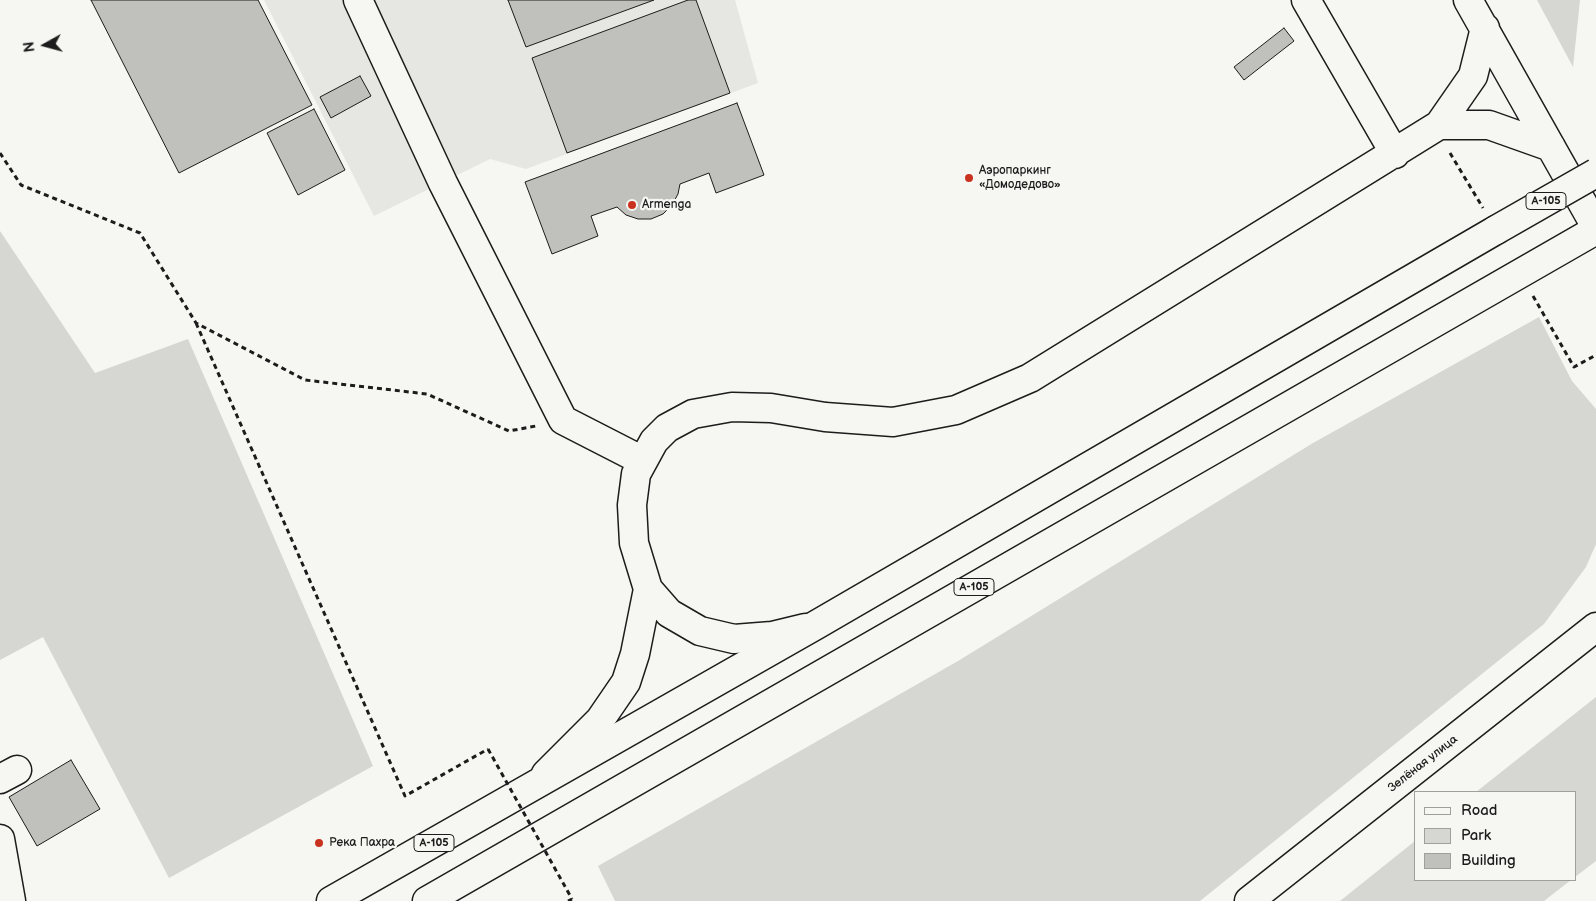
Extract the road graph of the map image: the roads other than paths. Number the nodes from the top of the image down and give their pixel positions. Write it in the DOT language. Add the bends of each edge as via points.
graph roads {
  1 [pos="358,0"];
  2 [pos="1306,0"];
  3 [pos="1468,0"];
  4 [pos="1485,28"];
  5 [pos="1437,127"];
  6 [pos="1551,147"];
  7 [pos="1395,154"];
  8 [pos="1596,173"];
  9 [pos="1596,229"];
  10 [pos="643,461"];
  11 [pos="648,589"];
  12 [pos="816,625"];
  13 [pos="1596,628"];
  14 [pos="536,784"];
  15 [pos="0,840"];
  16 [pos="10,901"];
  17 [pos="331,901"];
  18 [pos="427,901"];
  19 [pos="1249,901"];
  1 -- 10 [label="main road" via="444,183 563,420"];
  2 -- 7 [label="main road"];
  3 -- 4 [label="main road"];
  4 -- 5 [label="main road" via="1473,76"];
  4 -- 6 [label="main road"];
  5 -- 6 [label="main road" via="1489,126"];
  5 -- 7 [label="main road"];
  6 -- 9 [label="main road"];
  7 -- 10 [label="main road" via="1030,378 956,410 893,422 825,417 770,408 732,407 693,414 667,428 654,440"];
  8 -- 12 [label="main road, А-105, bridge"];
  9 -- 18 [label="main road, А-105"];
  10 -- 11 [label="main road" via="636,474 632,505 634,543"];
  11 -- 12 [label="main road" via="669,613 700,631 734,639 772,636"];
  11 -- 14 [label="main road" via="626,682 600,720"];
  12 -- 14 [label="main road, А-105"];
  13 -- 19 [label="main road, Зелёная улица"];
  14 -- 17 [label="main road, А-105"];
  15 -- 16 [label="main road"];
}
